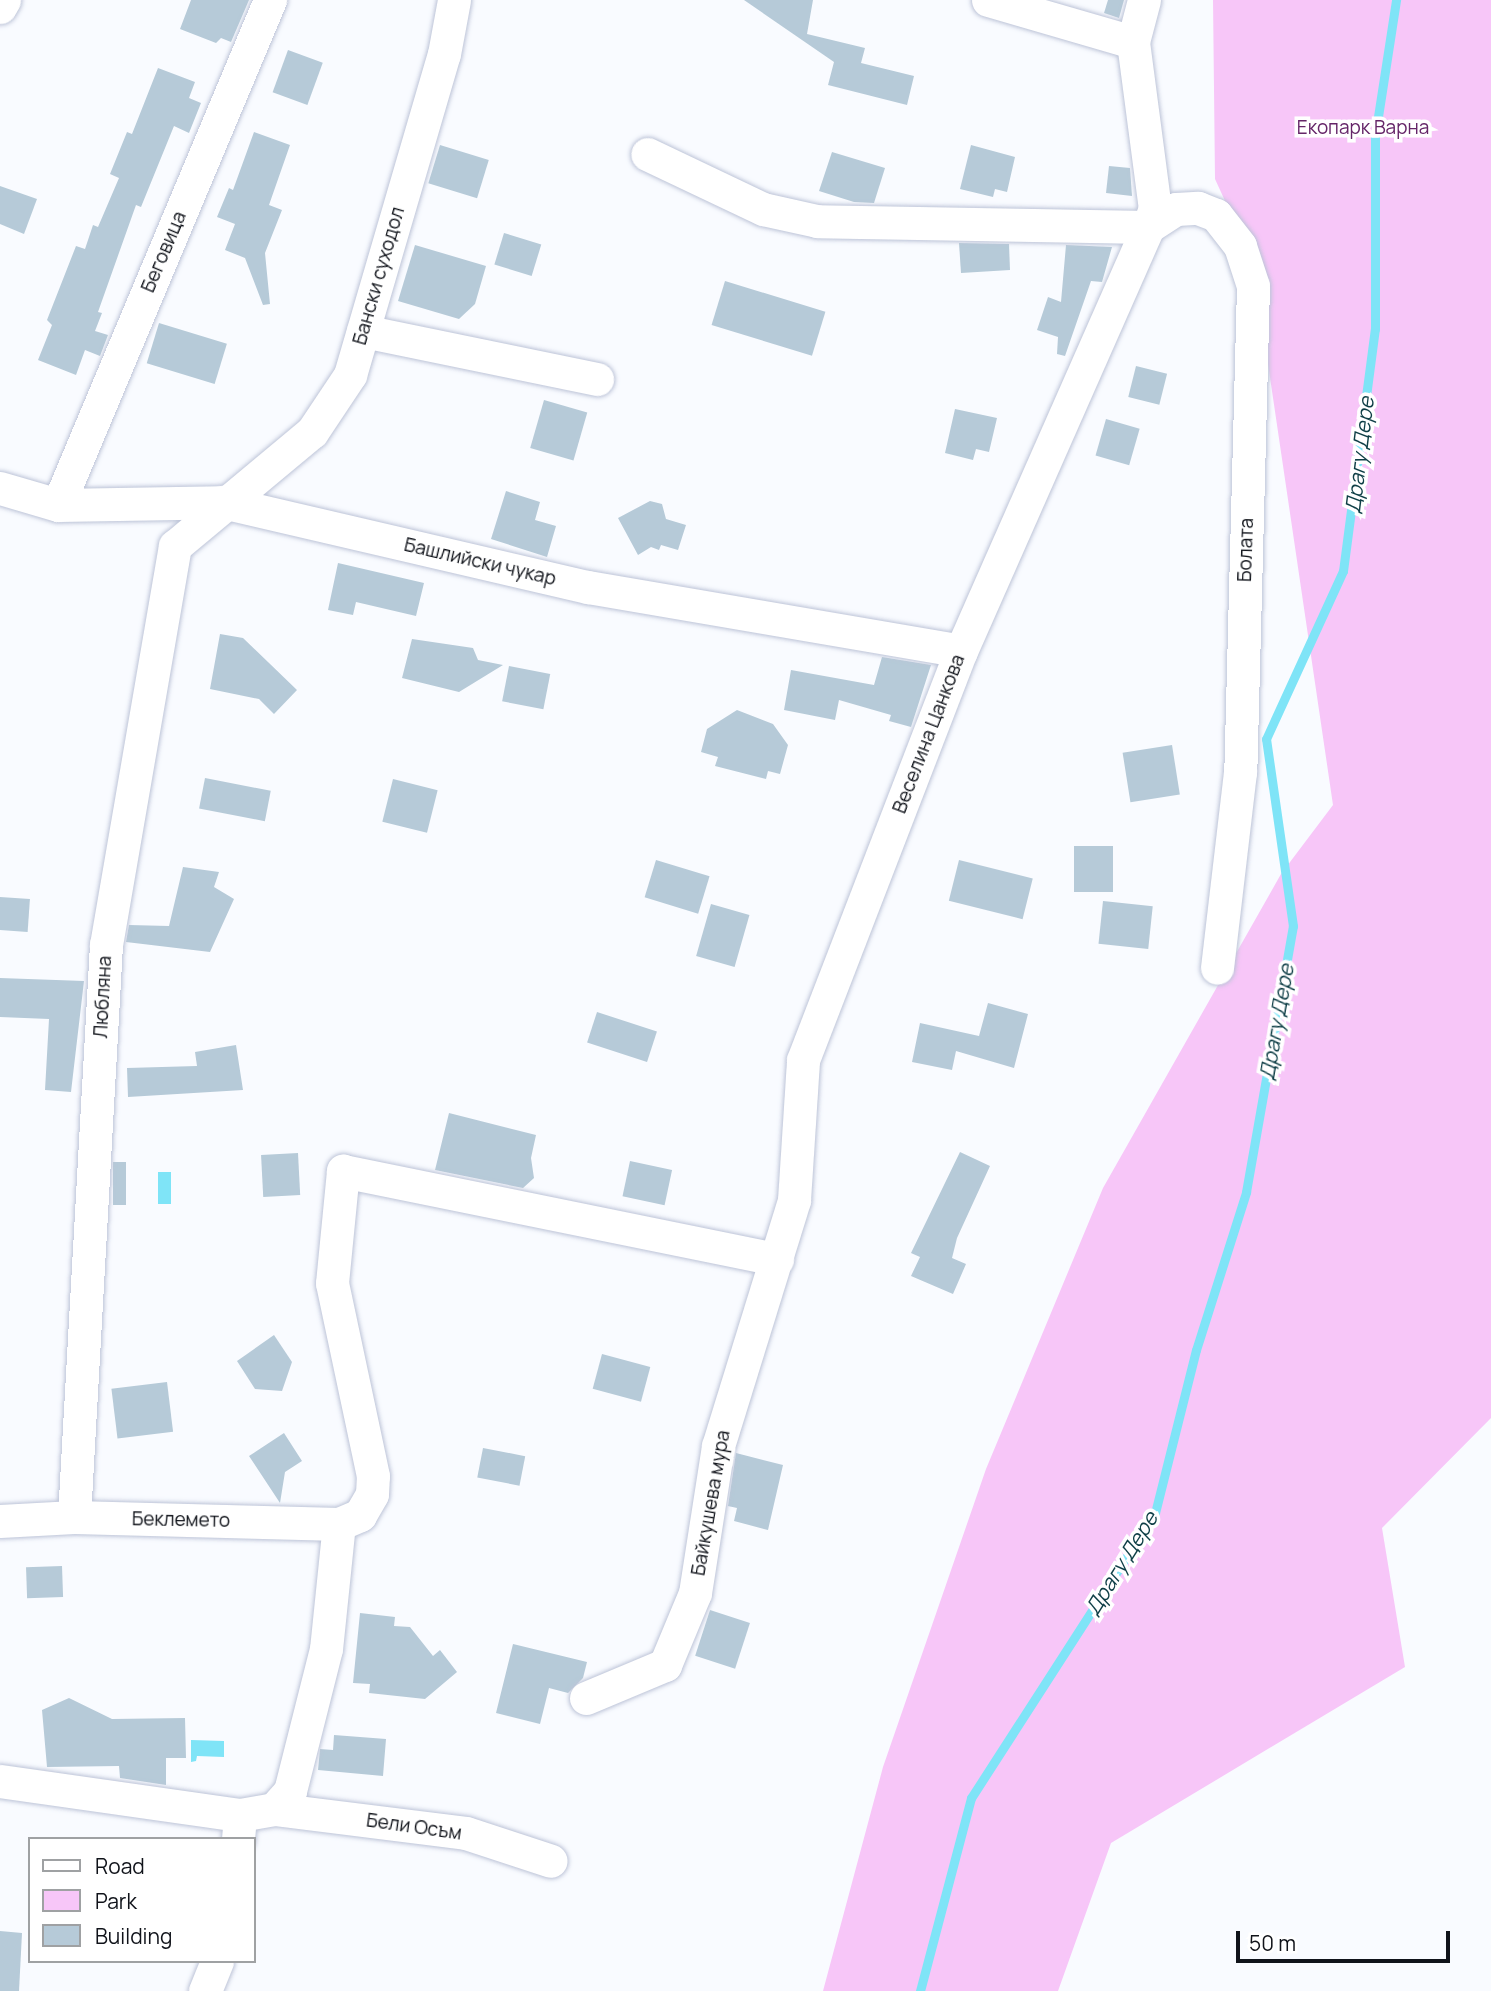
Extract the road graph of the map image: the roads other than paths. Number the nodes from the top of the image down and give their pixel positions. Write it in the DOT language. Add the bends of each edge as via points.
graph roads {
  1 [pos="4,0"];
  2 [pos="270,0"];
  3 [pos="454,0"];
  4 [pos="988,0"];
  5 [pos="1144,0"];
  6 [pos="0,7"];
  7 [pos="1133,42"];
  8 [pos="647,153"];
  9 [pos="1148,227"];
  10 [pos="363,331"];
  11 [pos="597,379"];
  12 [pos="0,488"];
  13 [pos="222,502"];
  14 [pos="58,505"];
  15 [pos="961,651"];
  16 [pos="1217,968"];
  17 [pos="776,1259"];
  18 [pos="74,1517"];
  19 [pos="350,1519"];
  20 [pos="0,1521"];
  21 [pos="586,1698"];
  22 [pos="0,1782"];
  23 [pos="274,1809"];
  24 [pos="239,1827"];
  25 [pos="551,1861"];
  26 [pos="216,1963"];
  27 [pos="205,1991"];
  1 -- 6 [label="street"];
  2 -- 14 [label="street, Беговица"];
  3 -- 10 [label="street, Бански суходол" via="444,54"];
  4 -- 7 [label="street"];
  5 -- 7 [label="street, Веселина Цанкова"];
  7 -- 9 [label="street, Веселина Цанкова" via="1155,208"];
  8 -- 9 [label="street" via="763,209 817,221"];
  9 -- 15 [label="street, Веселина Цанкова"];
  9 -- 16 [label="street, Болата" via="1175,209 1198,208 1216,215 1240,246 1253,286 1240,772"];
  10 -- 11 [label="street"];
  10 -- 13 [label="street, Бански суходол" via="350,374 312,432"];
  12 -- 14 [label="street, Башлийски чукар"];
  13 -- 14 [label="street, Башлийски чукар"];
  13 -- 15 [label="street, Башлийски чукар" via="588,587"];
  13 -- 18 [label="street, Любляна" via="175,546 106,945"];
  15 -- 17 [label="street, Веселина Цанкова" via="803,1060 794,1200"];
  17 -- 19 [label="street" via="343,1171 332,1283 373,1476 372,1494"];
  17 -- 21 [label="street, Байкушева мура" via="718,1446 695,1593 665,1665"];
  18 -- 19 [label="street, Беклемето"];
  18 -- 20 [label="street, Беклемето"];
  19 -- 23 [label="street" via="326,1649 290,1790"];
  22 -- 24 [label="street"];
  23 -- 24 [label="street, Бели Осъм"];
  23 -- 25 [label="street, Бели Осъм" via="466,1833"];
  26 -- 27 [label="street"];
}
